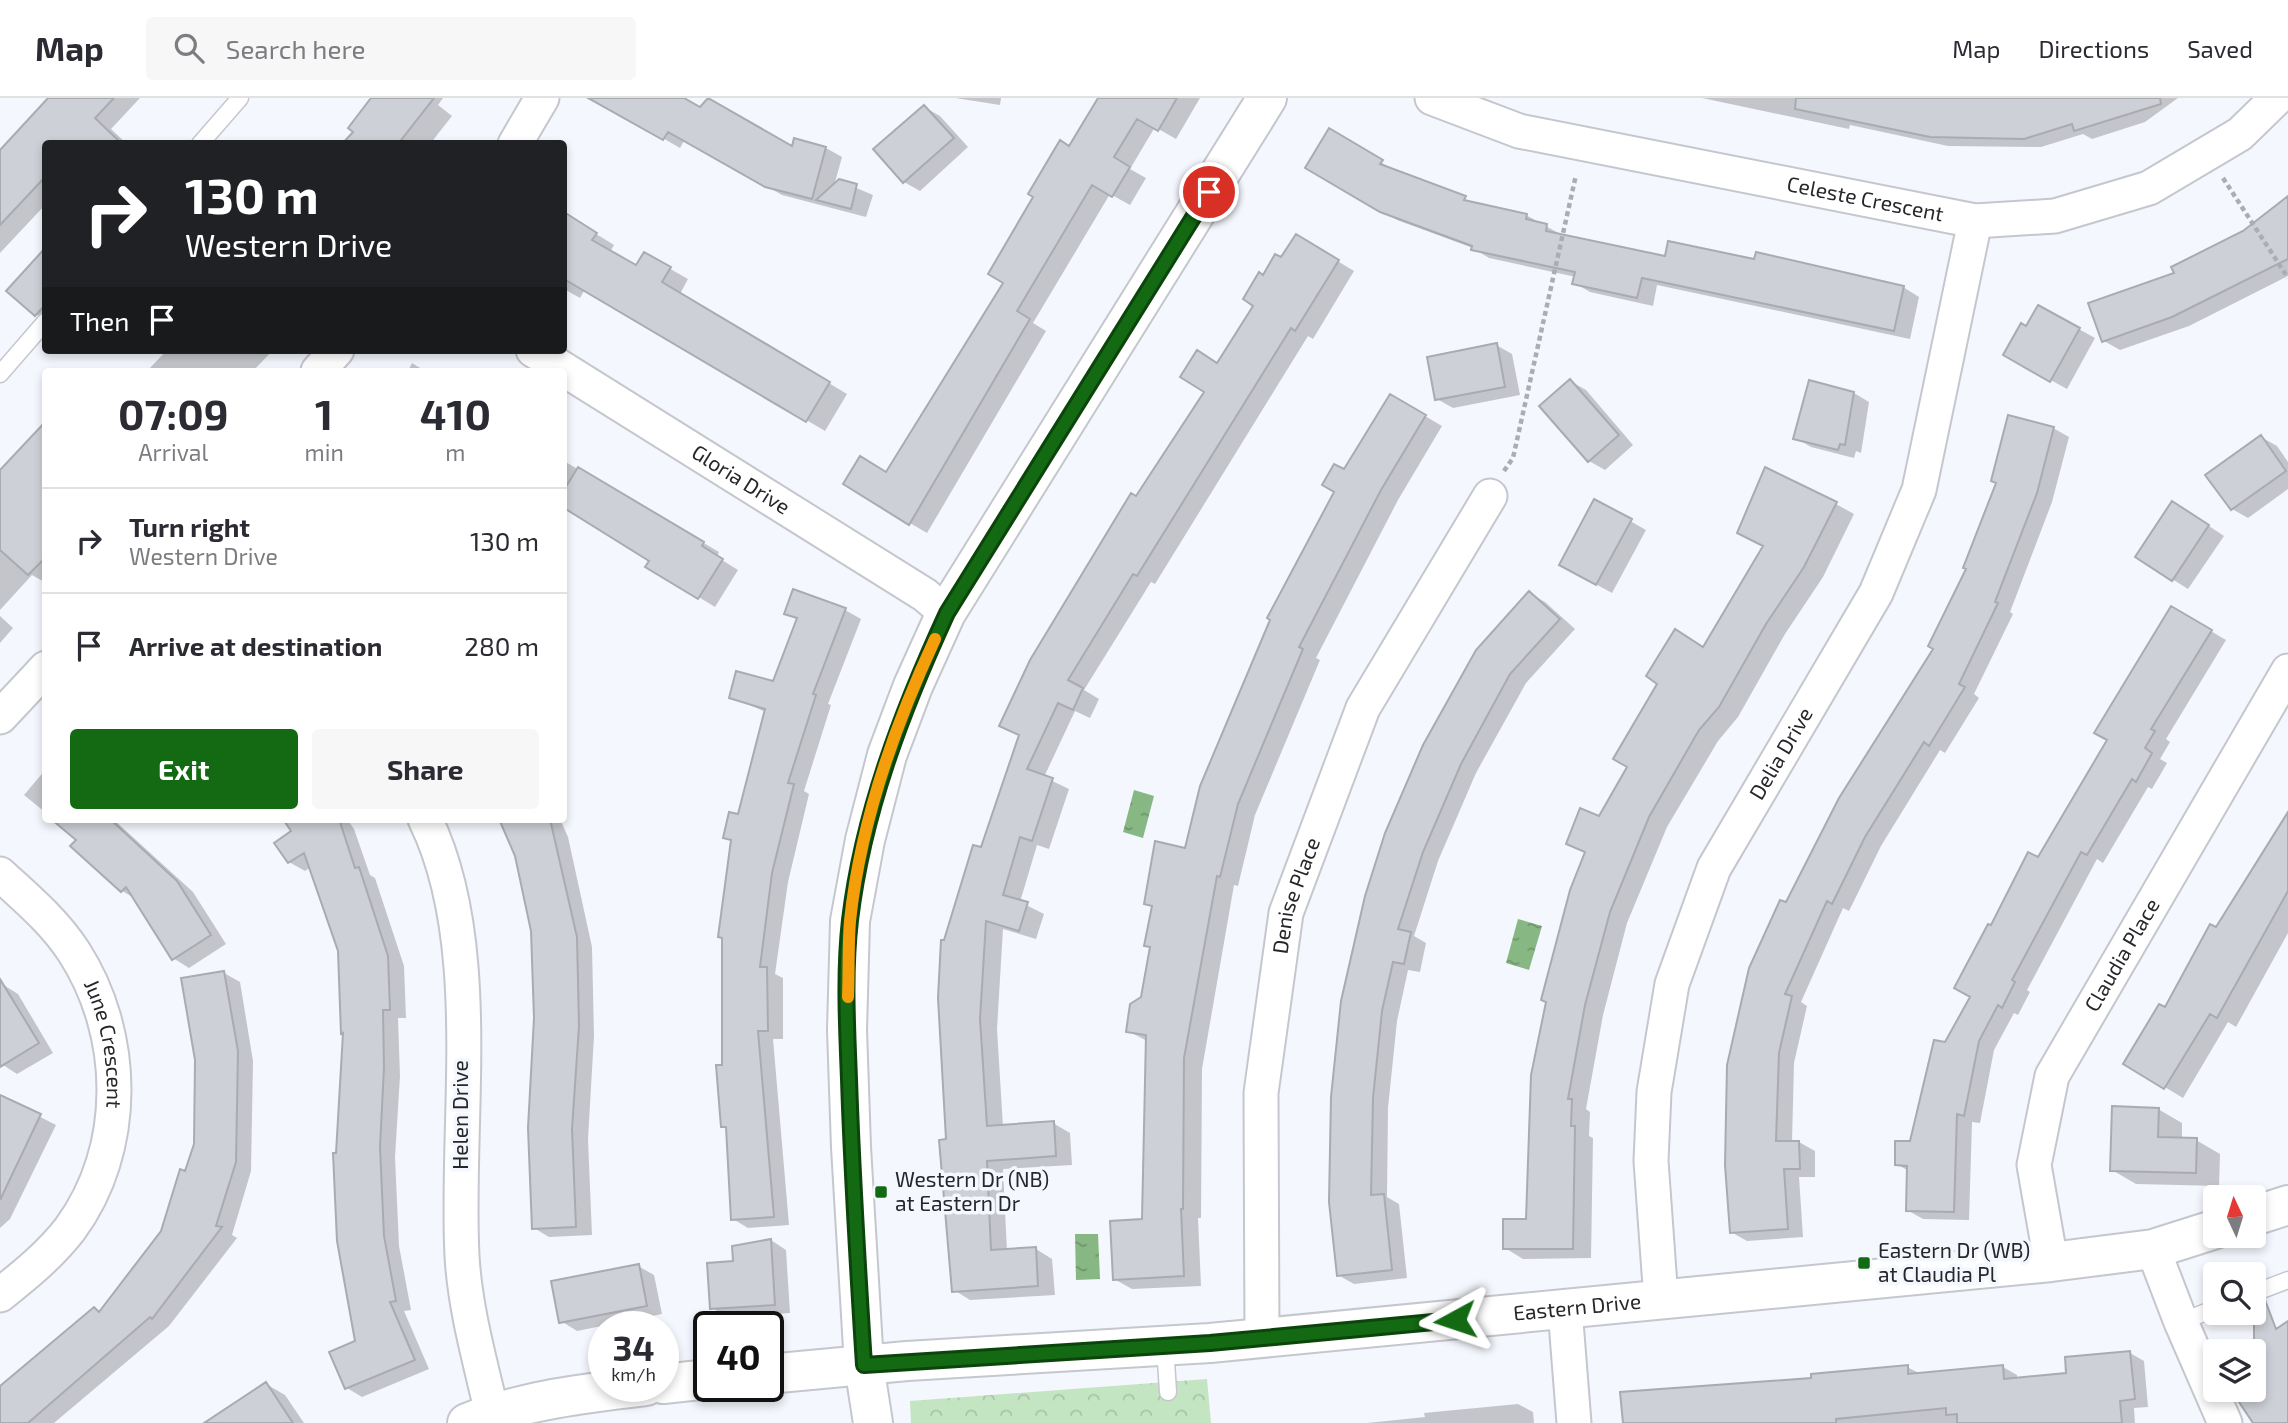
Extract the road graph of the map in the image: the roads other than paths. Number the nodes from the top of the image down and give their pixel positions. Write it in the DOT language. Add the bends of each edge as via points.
graph roads {
  1 [pos="240,98"];
  2 [pos="542,98"];
  3 [pos="1267,98"];
  4 [pos="1432,98"];
  5 [pos="2277,98"];
  6 [pos="203,140"];
  7 [pos="516,140"];
  8 [pos="1975,221"];
  9 [pos="42,326"];
  10 [pos="333,354"];
  11 [pos="539,354"];
  12 [pos="321,368"];
  13 [pos="562,368"];
  14 [pos="567,371"];
  15 [pos="0,374"];
  16 [pos="1489,496"];
  17 [pos="947,613"];
  18 [pos="2288,671"];
  19 [pos="42,672"];
  20 [pos="0,717"];
  21 [pos="427,823"];
  22 [pos="0,874"];
  23 [pos="2288,1205"];
  24 [pos="2266,1212"];
  25 [pos="2203,1233"];
  26 [pos="2153,1249"];
  27 [pos="2051,1262"];
  28 [pos="2288,1280"];
  29 [pos="2266,1288"];
  30 [pos="0,1295"];
  31 [pos="1661,1300"];
  32 [pos="1565,1309"];
  33 [pos="2203,1313"];
  34 [pos="2180,1322"];
  35 [pos="1262,1338"];
  36 [pos="1165,1345"];
  37 [pos="864,1365"];
  38 [pos="784,1372"];
  39 [pos="1168,1392"];
  40 [pos="588,1393"];
  41 [pos="480,1418"];
  42 [pos="873,1423"];
  43 [pos="1574,1423"];
  44 [pos="2225,1423"];
  1 -- 6 [label="lane"];
  2 -- 7 [label="street"];
  3 -- 17 [label="street"];
  4 -- 8 [label="street, Celeste Crescent" via="1519,131"];
  5 -- 8 [label="street, Celeste Crescent" via="2240,134 2149,188 2055,216"];
  8 -- 31 [label="street, Delia Drive" via="1919,490 1876,593 1714,868 1672,984 1654,1091 1651,1161"];
  9 -- 15 [label="lane"];
  10 -- 12 [label="street"];
  11 -- 13 [label="street, Gloria Drive"];
  14 -- 17 [label="street, Gloria Drive"];
  16 -- 35 [label="street, Denise Place" via="1363,708 1286,914 1261,1093"];
  17 -- 37 [label="street" via="887,755 850,921 849,1095"];
  18 -- 27 [label="street, Claudia Place" via="2052,1076 2034,1165"];
  19 -- 20 [label="street"];
  21 -- 41 [label="street, Helen Drive" via="438,845 458,940 462,1258"];
  22 -- 30 [label="street, June Crescent" via="57,929 87,976 109,1040 115,1103 101,1170 86,1204 38,1265"];
  23 -- 24 [label="street"];
  25 -- 26 [label="street, Eastern Drive"];
  26 -- 27 [label="street, Eastern Drive"];
  26 -- 34 [label="street"];
  27 -- 31 [label="street, Eastern Drive"];
  28 -- 29 [label="lane"];
  31 -- 32 [label="street, Eastern Drive"];
  32 -- 35 [label="street, Eastern Drive"];
  32 -- 43 [label="street"];
  33 -- 34 [label="lane"];
  34 -- 44 [label="street"];
  35 -- 36 [label="street, Eastern Drive"];
  36 -- 37 [label="street, Eastern Drive"];
  36 -- 39 [label="lane"];
  37 -- 38 [label="street, Eastern Drive"];
  37 -- 42 [label="street"];
  40 -- 41 [label="street"];
}
